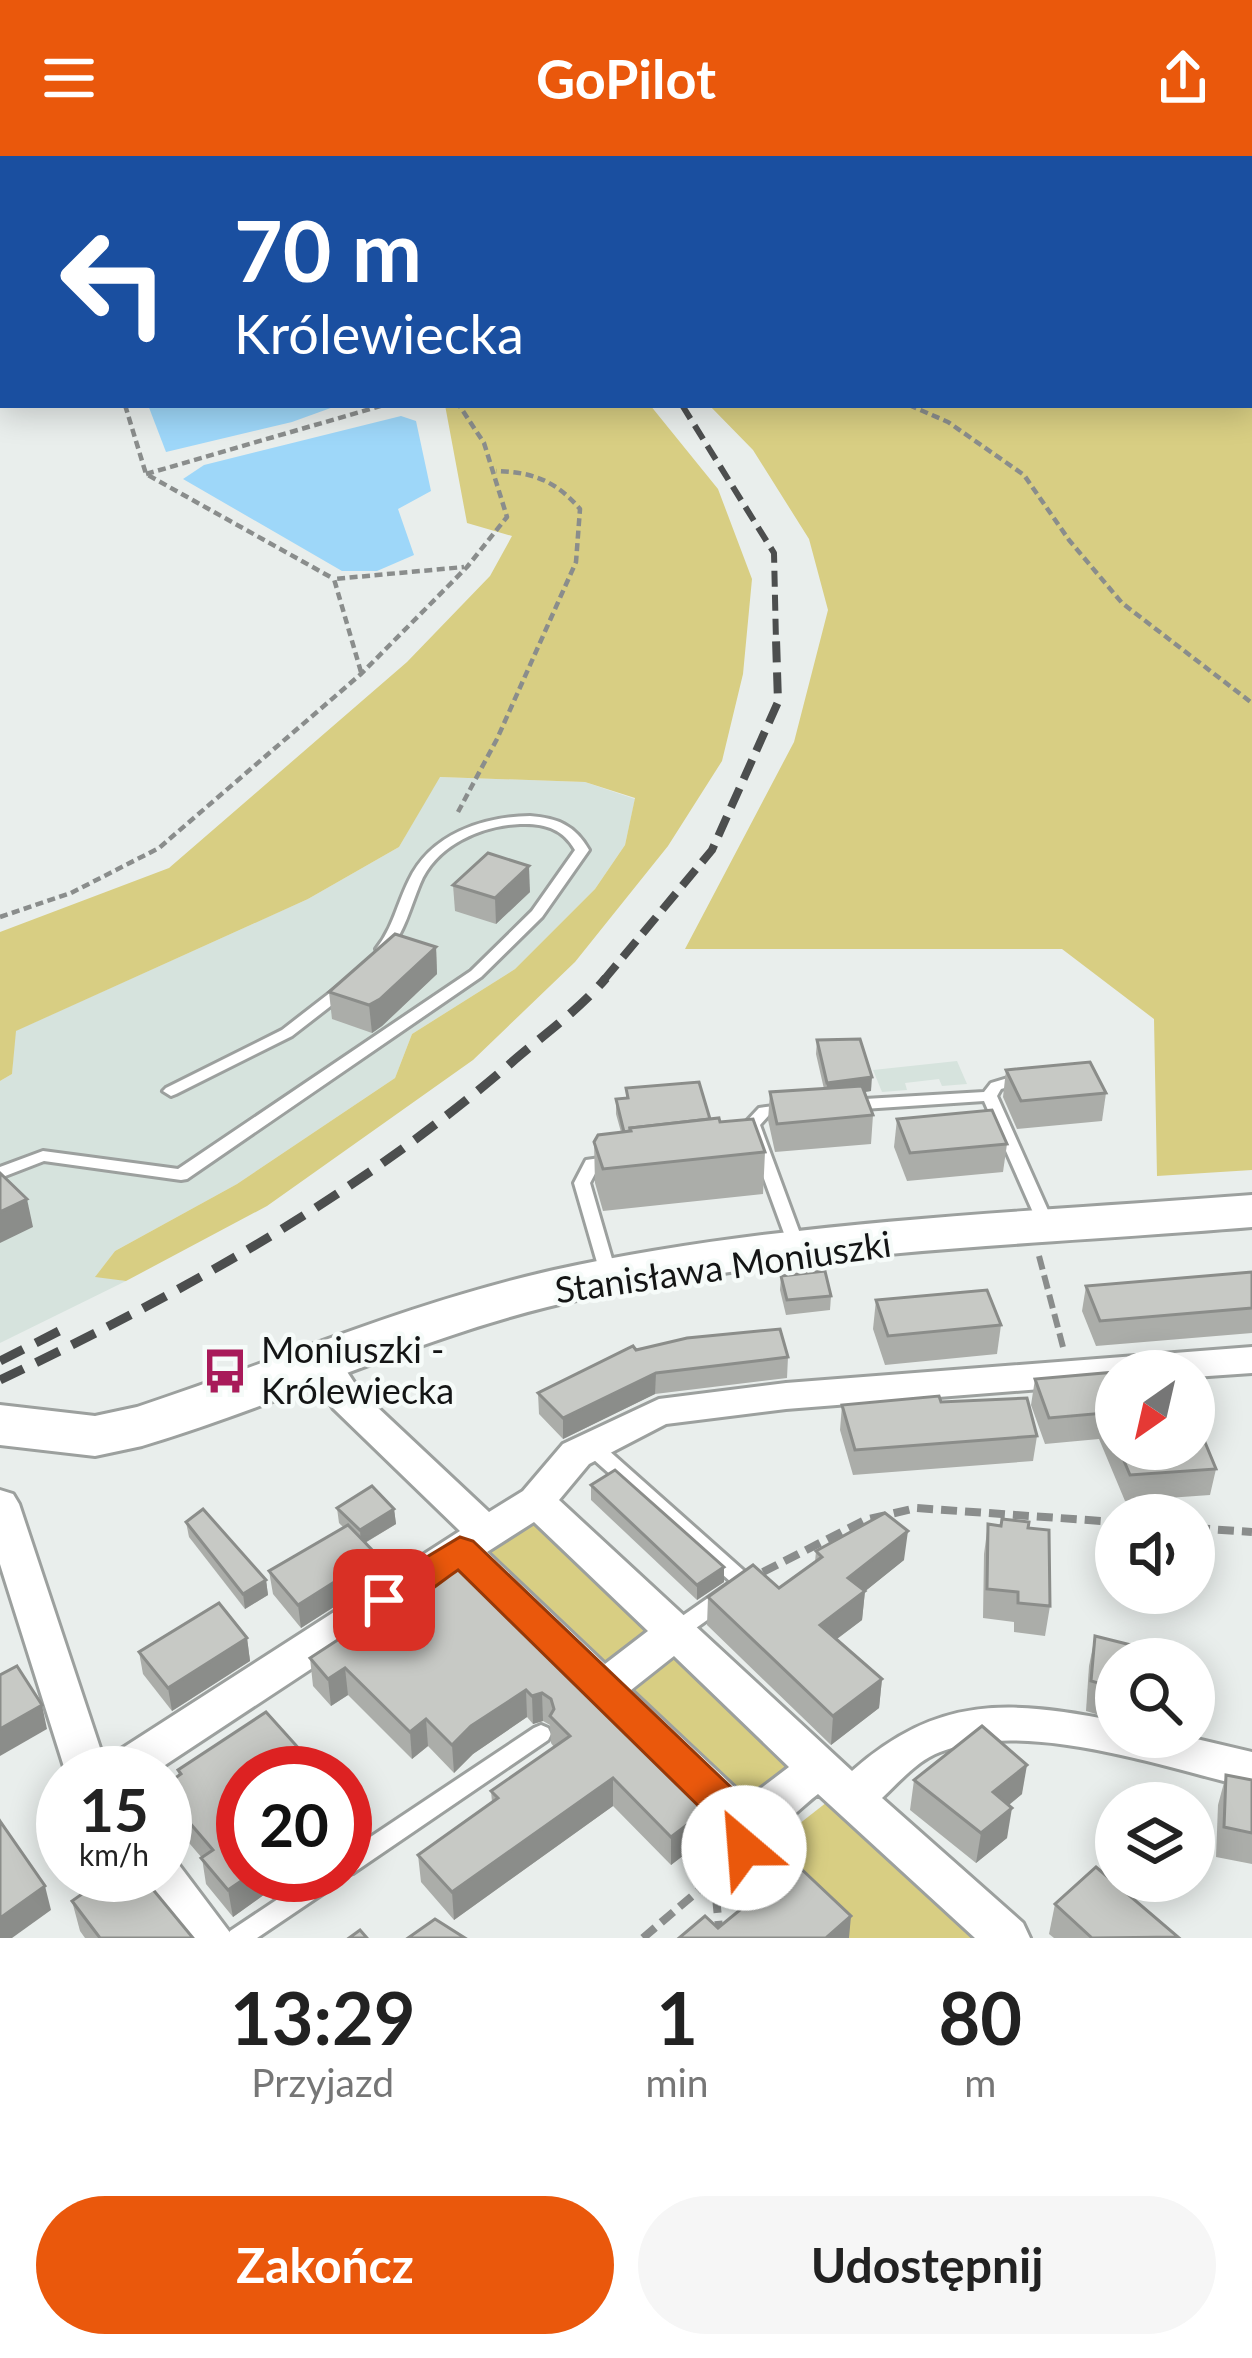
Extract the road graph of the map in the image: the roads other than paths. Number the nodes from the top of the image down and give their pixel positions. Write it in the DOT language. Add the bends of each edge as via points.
graph roads {
  1 [pos="1034,1078"];
  2 [pos="171,1091"];
  3 [pos="989,1096"];
  4 [pos="836,1106"];
  5 [pos="812,1108"];
  6 [pos="760,1145"];
  7 [pos="739,1147"];
  8 [pos="634,1159"];
  9 [pos="0,1173"];
  10 [pos="1252,1210"];
  11 [pos="1045,1249"];
  12 [pos="799,1252"];
  13 [pos="609,1276"];
  14 [pos="1252,1360"];
  15 [pos="322,1364"];
  16 [pos="4,1436"];
  17 [pos="591,1447"];
  18 [pos="536,1501"];
  19 [pos="0,1504"];
  20 [pos="473,1542"];
  21 [pos="675,1632"];
  22 [pos="598,1693"];
  23 [pos="541,1734"];
  24 [pos="78,1746"];
  25 [pos="160,1746"];
  26 [pos="1252,1770"];
  27 [pos="835,1783"];
  28 [pos="745,1837"];
  29 [pos="372,1848"];
  30 [pos="714,1876"];
  31 [pos="182,1902"];
  32 [pos="292,1902"];
  33 [pos="211,1938"];
  34 [pos="238,1938"];
  35 [pos="1007,1938"];
  1 -- 3 [label="lane" via="996,1086"];
  2 -- 9 [label="lane" via="287,1033 350,984 397,934 418,872 467,831 532,820 575,834 582,850 537,914 476,974 181,1175 43,1156"];
  3 -- 4 [label="lane"];
  3 -- 11 [label="lane"];
  5 -- 6 [label="lane" via="755,1116"];
  6 -- 7 [label="lane"];
  6 -- 12 [label="lane"];
  8 -- 13 [label="lane" via="592,1164 584,1173"];
  10 -- 11 [label="street, Stanisława Moniuszki"];
  11 -- 12 [label="street, Stanisława Moniuszki"];
  12 -- 13 [label="street, Stanisława Moniuszki"];
  13 -- 15 [label="street, Stanisława Moniuszki" via="498,1302"];
  14 -- 17 [label="street" via="659,1412"];
  15 -- 16 [label="street, Stanisława Moniuszki" via="95,1436"];
  15 -- 20 [label="street"];
  17 -- 18 [label="street"];
  17 -- 21 [label="lane" via="745,1583"];
  18 -- 20 [label="street"];
  18 -- 21 [label="street"];
  19 -- 24 [label="street"];
  20 -- 22 [label="street"];
  20 -- 25 [label="street"];
  21 -- 22 [label="street"];
  21 -- 27 [label="street"];
  22 -- 28 [label="street"];
  23 -- 29 [label="lane"];
  26 -- 27 [label="street" via="1042,1726 983,1722 927,1737"];
  27 -- 28 [label="street"];
  27 -- 35 [label="street"];
  28 -- 30 [label="lane"];
  31 -- 33 [label="street"];
  32 -- 34 [label="lane"];
}
